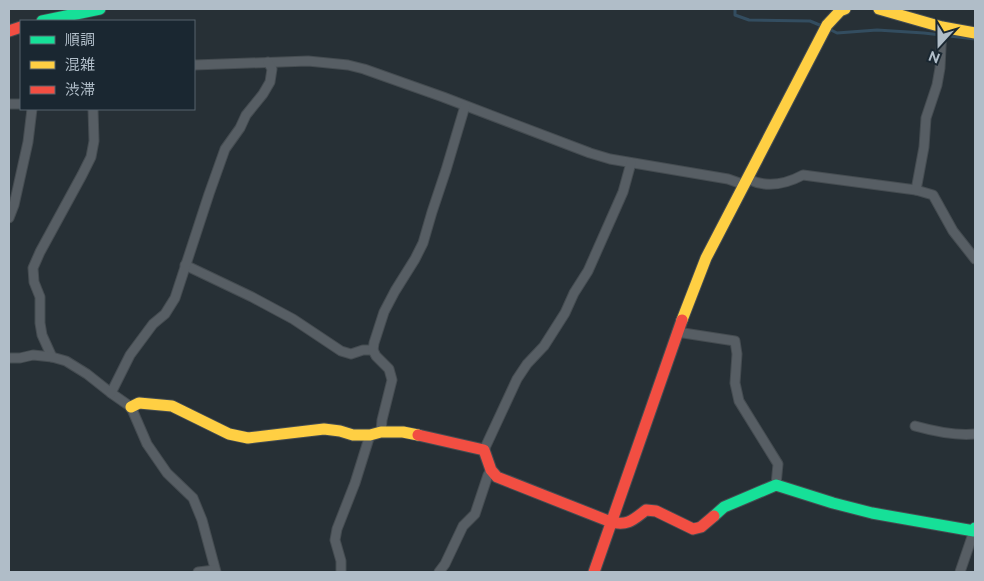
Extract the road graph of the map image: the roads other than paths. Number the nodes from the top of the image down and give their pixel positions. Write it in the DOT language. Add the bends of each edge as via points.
graph roads {
  1 [pos="100,9"];
  2 [pos="845,9"];
  3 [pos="879,9"];
  4 [pos="47,20"];
  5 [pos="975,32"];
  6 [pos="941,33"];
  7 [pos="268,62"];
  8 [pos="195,65"];
  9 [pos="465,106"];
  10 [pos="32,110"];
  11 [pos="93,110"];
  12 [pos="631,162"];
  13 [pos="747,182"];
  14 [pos="916,190"];
  15 [pos="9,218"];
  16 [pos="975,259"];
  17 [pos="185,265"];
  18 [pos="677,332"];
  19 [pos="373,350"];
  20 [pos="52,356"];
  21 [pos="9,358"];
  22 [pos="111,394"];
  23 [pos="131,407"];
  24 [pos="915,426"];
  25 [pos="375,433"];
  26 [pos="975,434"];
  27 [pos="484,450"];
  28 [pos="490,470"];
  29 [pos="776,485"];
  30 [pos="611,522"];
  31 [pos="975,529"];
  32 [pos="216,571"];
  33 [pos="198,572"];
  34 [pos="341,572"];
  35 [pos="439,572"];
  36 [pos="594,572"];
  37 [pos="960,572"];
  1 -- 4 [label="street"];
  2 -- 13 [label="street" via="825,28"];
  3 -- 6 [label="street"];
  5 -- 6 [label="street"];
  6 -- 14 [label="street" via="940,68 926,118"];
  7 -- 8 [label="street"];
  7 -- 9 [label="street" via="348,65"];
  7 -- 17 [label="street" via="272,69 270,82 225,149"];
  9 -- 12 [label="street" via="590,153"];
  9 -- 19 [label="street" via="423,243 384,312"];
  10 -- 15 [label="street" via="28,142"];
  11 -- 20 [label="street" via="94,141 90,156 32,268 40,297 42,335"];
  12 -- 13 [label="street"];
  12 -- 27 [label="street" via="623,192 588,272 544,346 517,379"];
  13 -- 14 [label="street" via="774,184 803,175"];
  13 -- 18 [label="street" via="706,258"];
  14 -- 16 [label="street" via="933,195 953,231"];
  17 -- 19 [label="street" via="285,315 341,351 351,354"];
  17 -- 22 [label="street" via="175,298 130,356"];
  18 -- 29 [label="street" via="736,341 735,383 739,401 778,464"];
  18 -- 30 [label="street"];
  19 -- 25 [label="street" via="389,369 392,380 382,420"];
  20 -- 21 [label="street"];
  20 -- 22 [label="street" via="87,374"];
  22 -- 23 [label="street"];
  23 -- 25 [label="street" via="138,402 172,406 229,434 248,438 324,429 352,435"];
  23 -- 32 [label="street" via="146,444 167,473 193,498"];
  24 -- 26 [label="street"];
  25 -- 27 [label="street" via="403,432"];
  25 -- 34 [label="street" via="337,530 335,540"];
  27 -- 28 [label="street"];
  28 -- 30 [label="street" via="498,477"];
  28 -- 35 [label="street" via="475,514 463,526"];
  29 -- 30 [label="street" via="724,507 701,527 692,529 656,511 646,510 629,523"];
  29 -- 31 [label="street" via="872,513"];
  30 -- 36 [label="street"];
  31 -- 37 [label="street"];
  32 -- 33 [label="street"];
}
